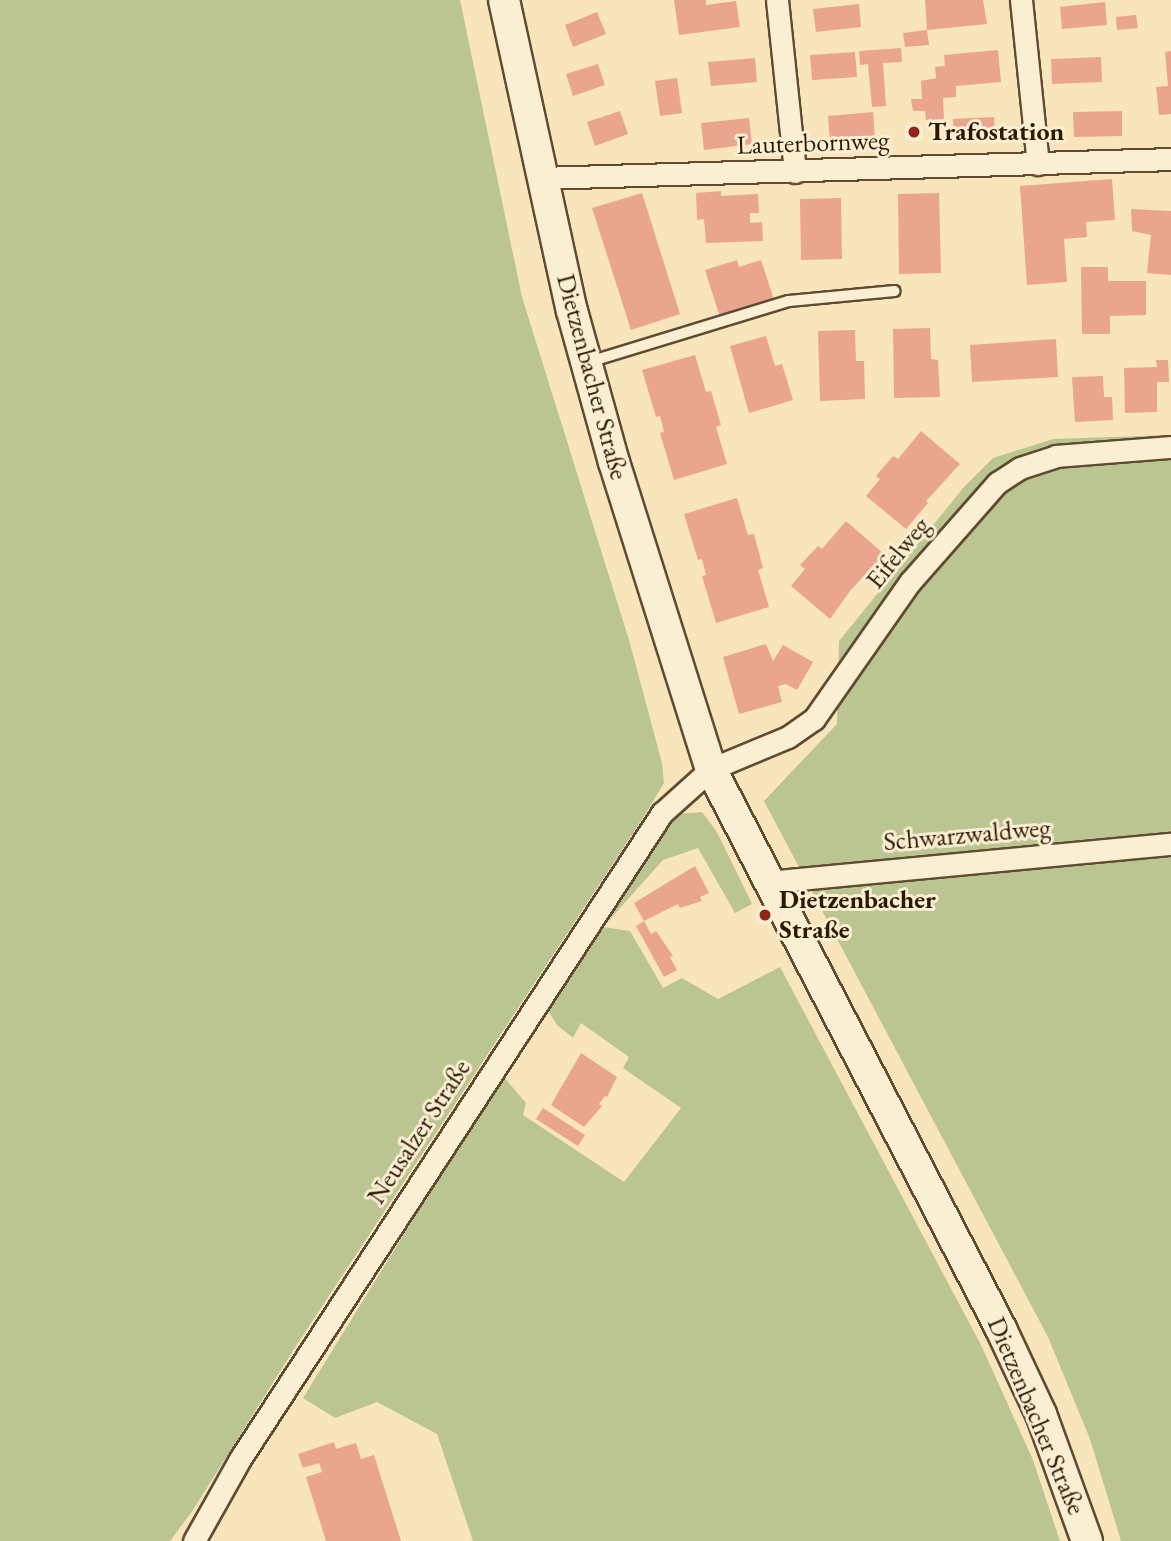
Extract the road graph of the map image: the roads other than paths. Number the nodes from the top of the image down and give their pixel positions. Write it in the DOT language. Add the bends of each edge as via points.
graph roads {
  1 [pos="504,0"];
  2 [pos="777,0"];
  3 [pos="1021,0"];
  4 [pos="1171,159"];
  5 [pos="1038,164"];
  6 [pos="795,172"];
  7 [pos="540,178"];
  8 [pos="895,291"];
  9 [pos="586,363"];
  10 [pos="1171,447"];
  11 [pos="711,769"];
  12 [pos="1171,844"];
  13 [pos="767,882"];
  14 [pos="194,1541"];
  15 [pos="1087,1541"];
  1 -- 7 [label="main road, Dietzenbacher Straße"];
  2 -- 6 [label="street"];
  3 -- 5 [label="street"];
  4 -- 5 [label="street, Lauterbornweg"];
  5 -- 6 [label="street, Lauterbornweg"];
  6 -- 7 [label="street, Lauterbornweg"];
  7 -- 9 [label="main road, Dietzenbacher Straße"];
  8 -- 9 [label="lane" via="789,301"];
  9 -- 11 [label="main road, Dietzenbacher Straße"];
  10 -- 11 [label="street, Eifelweg" via="1056,456 1020,468 997,483 910,582 814,719 788,737"];
  11 -- 13 [label="main road, Dietzenbacher Straße"];
  11 -- 14 [label="street, Neusalzer Straße" via="651,828 240,1459"];
  12 -- 13 [label="street, Schwarzwaldweg"];
  13 -- 15 [label="main road, Dietzenbacher Straße" via="1001,1329 1041,1414"];
}
